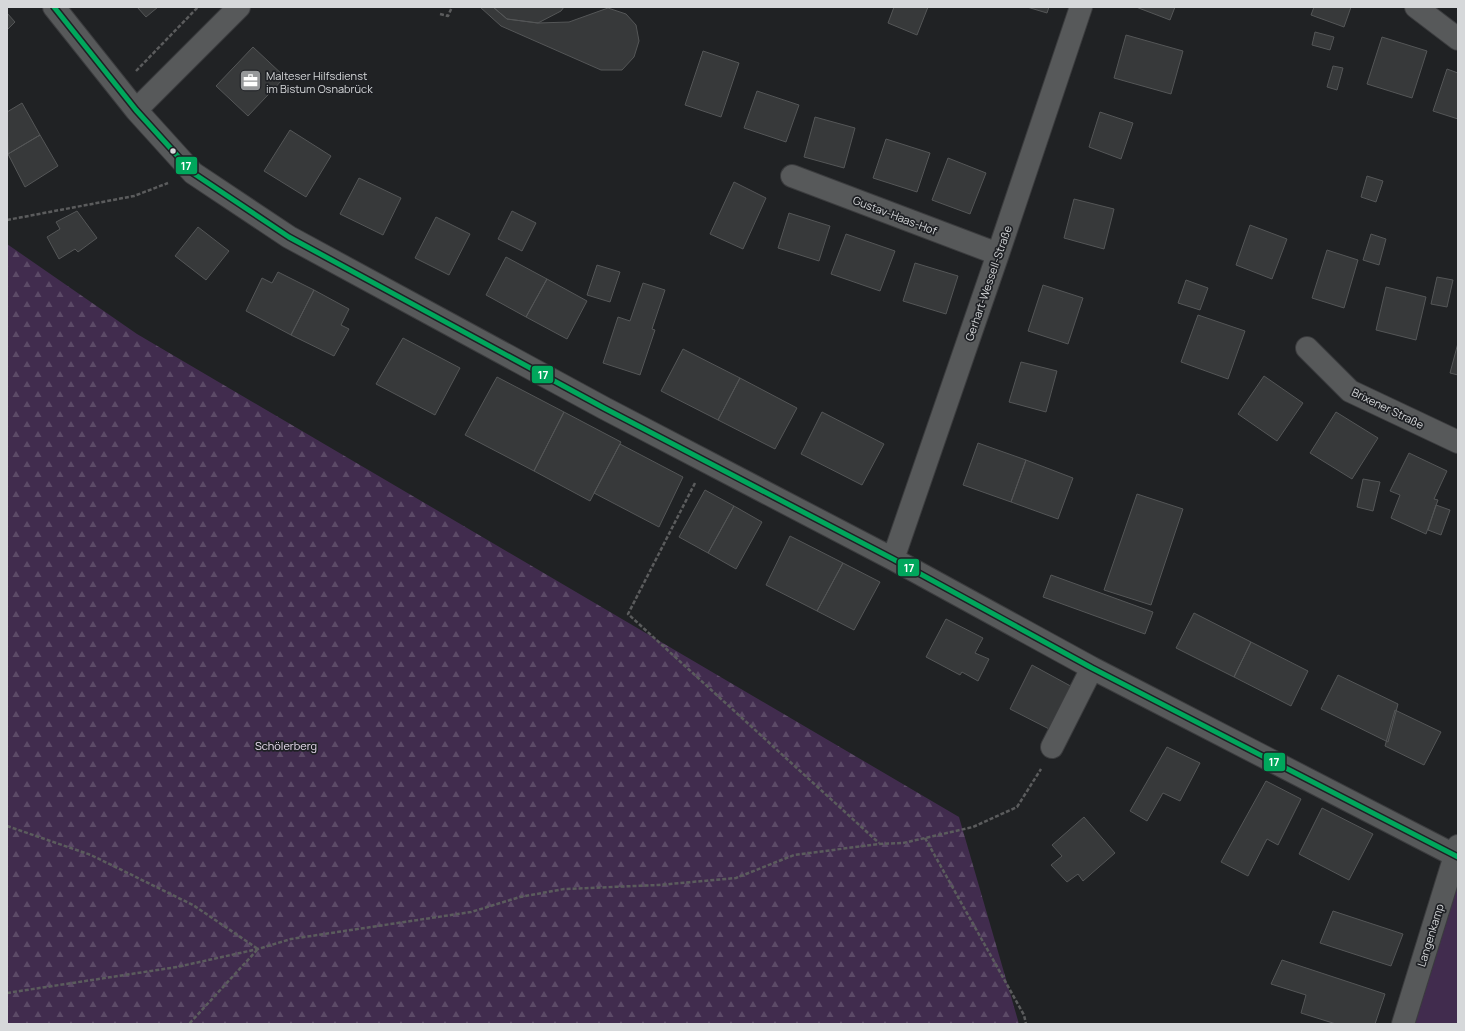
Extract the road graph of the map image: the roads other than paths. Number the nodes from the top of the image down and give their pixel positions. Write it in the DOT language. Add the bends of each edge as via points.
graph roads {
  1 [pos="54,7"];
  2 [pos="239,7"];
  3 [pos="1081,7"];
  4 [pos="1416,7"];
  5 [pos="1458,39"];
  6 [pos="136,110"];
  7 [pos="792,176"];
  8 [pos="998,254"];
  9 [pos="1307,348"];
  10 [pos="1458,442"];
  11 [pos="893,559"];
  12 [pos="1092,668"];
  13 [pos="1052,747"];
  14 [pos="1457,852"];
  15 [pos="1403,1024"];
  1 -- 6 [label="street"];
  2 -- 6 [label="street"];
  3 -- 8 [label="street, Gerhart-Wessell-Straße"];
  4 -- 5 [label="street"];
  6 -- 11 [label="street" via="193,173 289,237 596,404"];
  7 -- 8 [label="street, Gustav-Haas-Hof"];
  8 -- 11 [label="street, Gerhart-Wessell-Straße"];
  9 -- 10 [label="street, Brixener Straße" via="1350,392"];
  11 -- 12 [label="street"];
  12 -- 13 [label="street"];
  12 -- 14 [label="street"];
  14 -- 15 [label="street, Langenkamp"];
}
